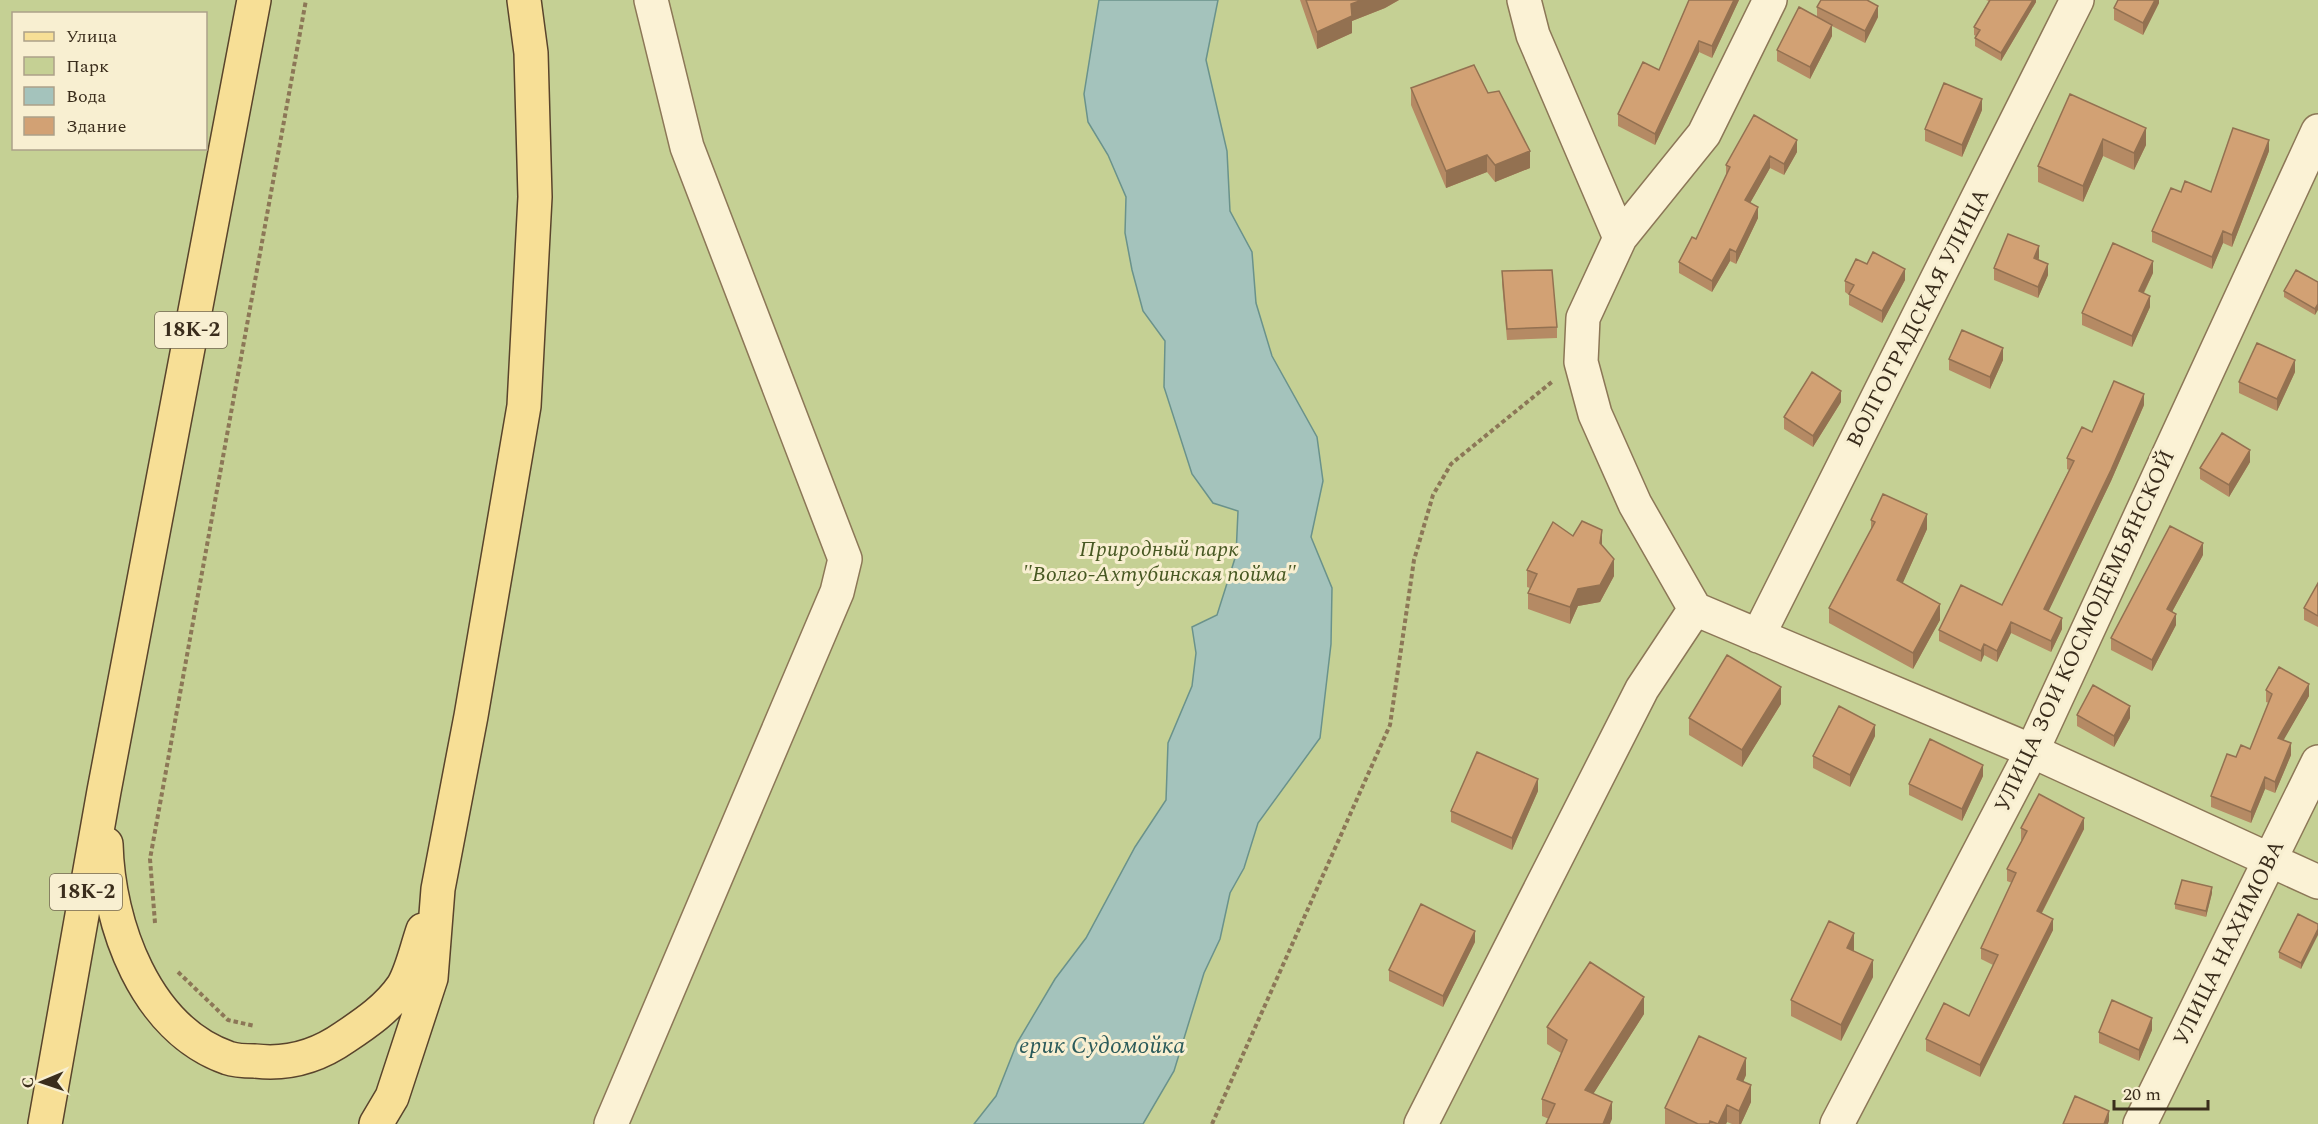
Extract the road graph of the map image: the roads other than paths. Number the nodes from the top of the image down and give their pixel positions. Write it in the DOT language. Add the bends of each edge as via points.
graph roads {
  1 [pos="254,0"];
  2 [pos="524,0"];
  3 [pos="651,0"];
  4 [pos="1524,0"];
  5 [pos="1770,0"];
  6 [pos="2077,0"];
  7 [pos="2318,131"];
  8 [pos="1620,238"];
  9 [pos="1695,609"];
  10 [pos="1758,636"];
  11 [pos="2032,751"];
  12 [pos="2318,762"];
  13 [pos="104,791"];
  14 [pos="2270,861"];
  15 [pos="2318,882"];
  16 [pos="438,889"];
  17 [pos="45,1124"];
  18 [pos="376,1124"];
  19 [pos="611,1124"];
  20 [pos="1421,1124"];
  21 [pos="1837,1124"];
  22 [pos="2140,1124"];
  1 -- 13 [label="main road, 18К-2"];
  2 -- 16 [label="main road" via="531,53 535,197 524,406"];
  3 -- 19 [label="street" via="687,147 845,559 837,592"];
  4 -- 8 [label="street" via="1533,35"];
  5 -- 8 [label="street" via="1704,134"];
  6 -- 10 [label="street, ВОЛГОГРАДСКАЯ УЛИЦА"];
  7 -- 11 [label="street, УЛИЦА ЗОИ КОСМОДЕМЬЯНСКОЙ"];
  8 -- 9 [label="street" via="1583,318 1581,362 1595,414 1635,504"];
  9 -- 10 [label="street"];
  9 -- 20 [label="street" via="1642,689"];
  10 -- 11 [label="street"];
  11 -- 14 [label="street"];
  11 -- 21 [label="street, УЛИЦА ЗОИ КОСМОДЕМЬЯНСКОЙ"];
  12 -- 14 [label="street, УЛИЦА НАХИМОВА"];
  13 -- 16 [label="main road" via="107,873 121,935 138,973 161,1009 196,1041 229,1059 276,1064 324,1052 374,1018 403,985"];
  13 -- 17 [label="main road, 18К-2"];
  14 -- 15 [label="street"];
  14 -- 22 [label="street, УЛИЦА НАХИМОВА"];
  16 -- 18 [label="main road" via="431,978 392,1097"];
}
